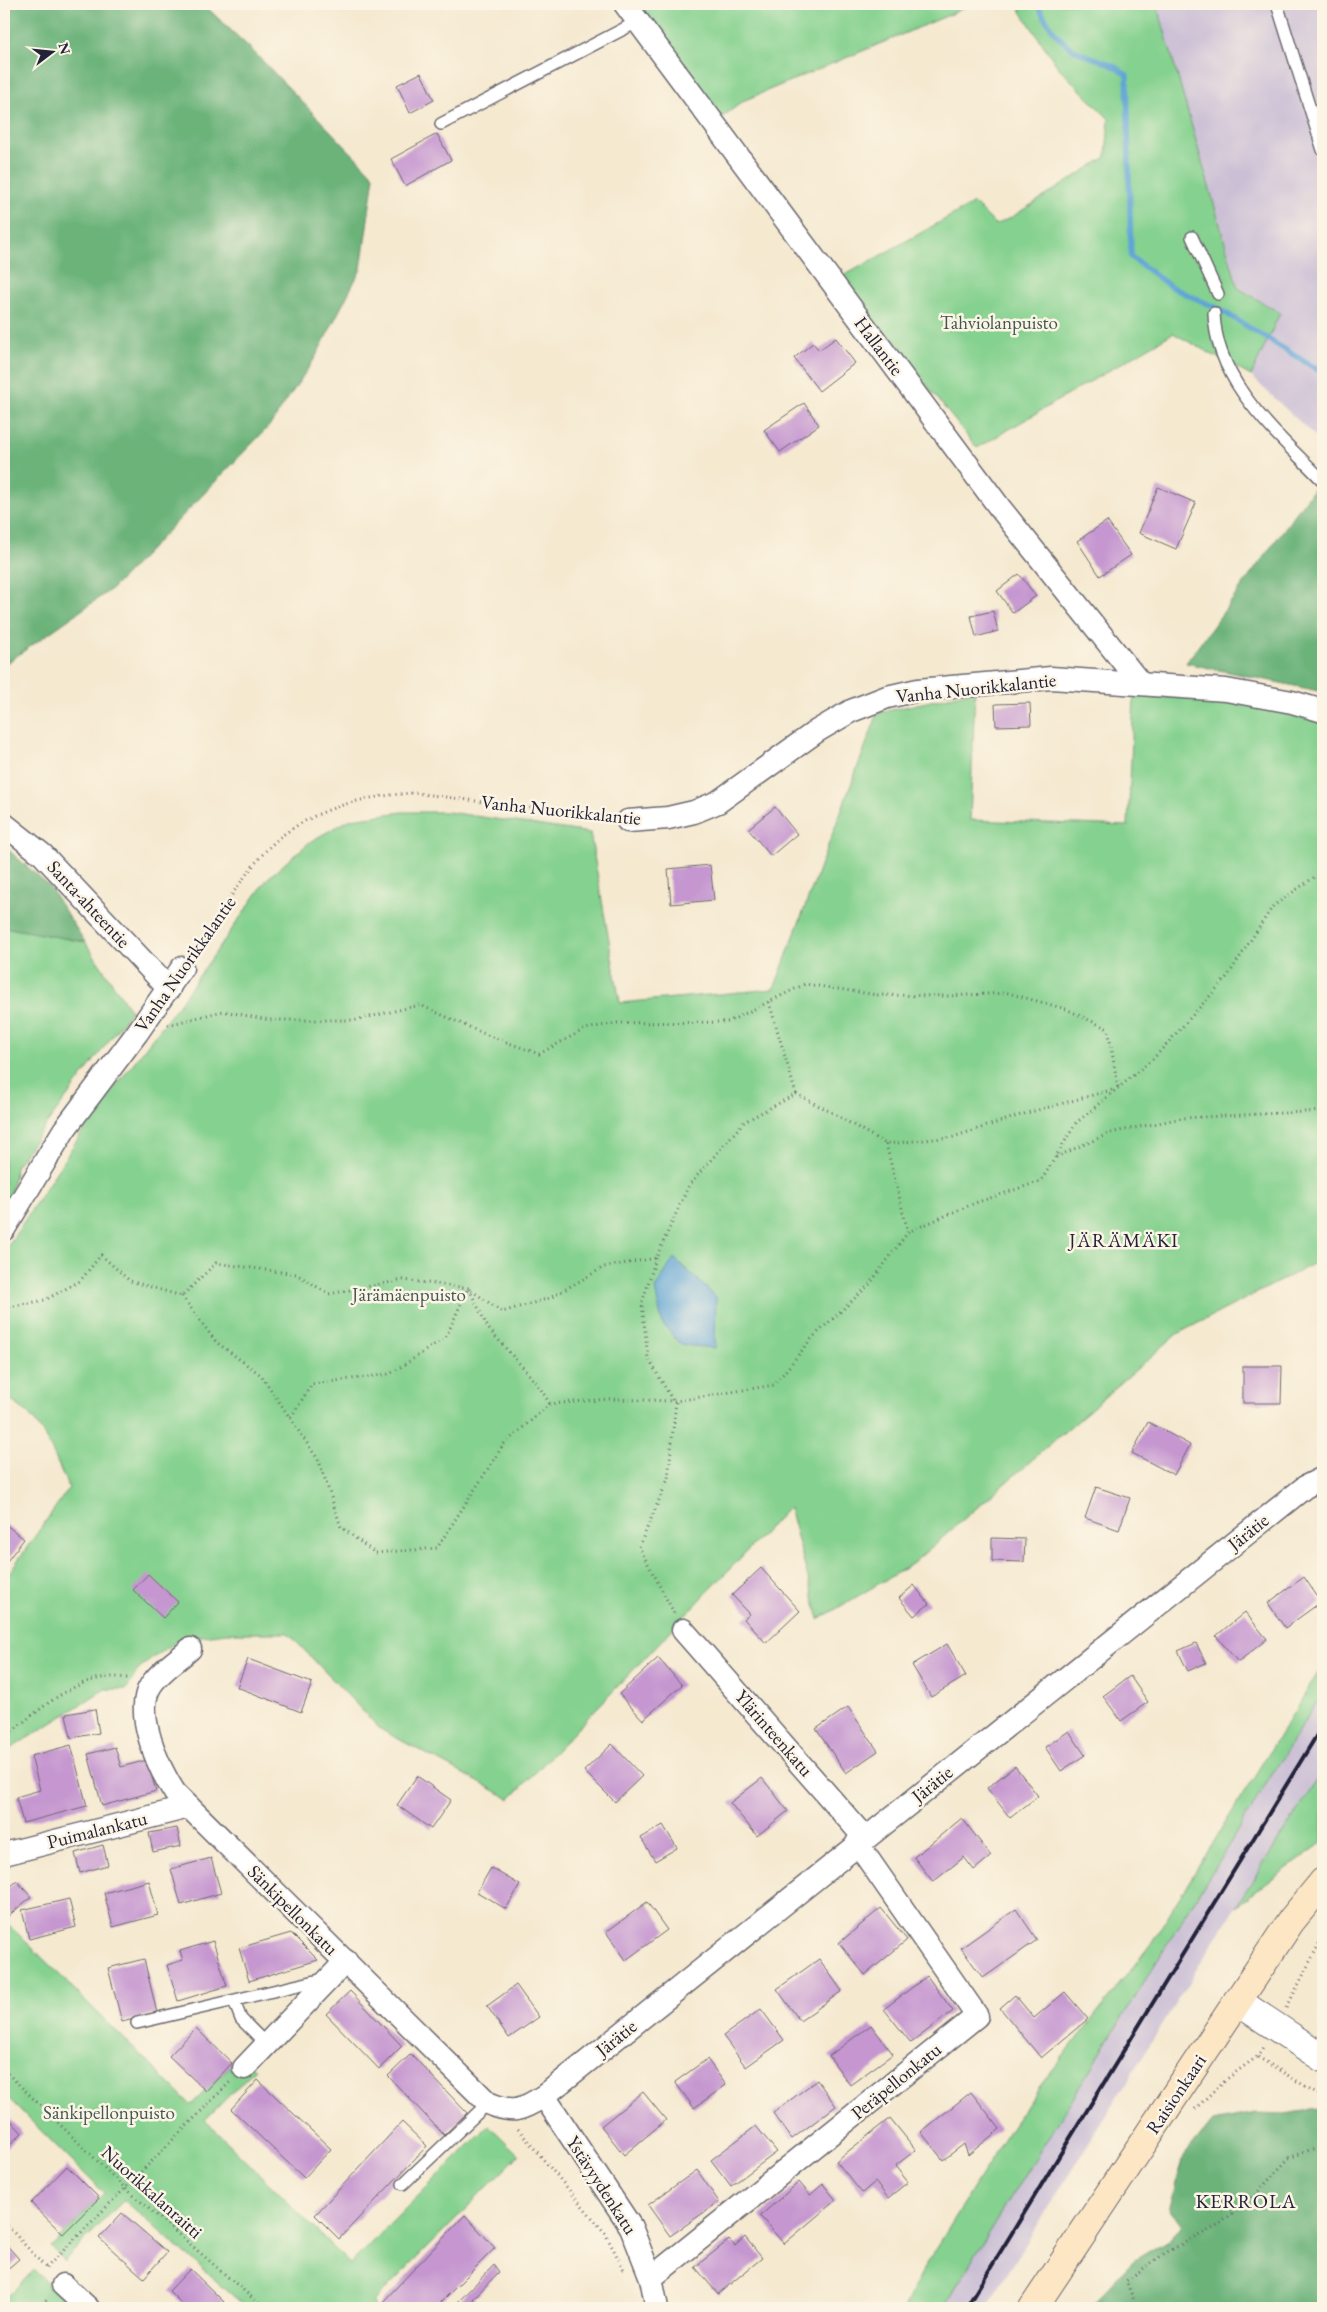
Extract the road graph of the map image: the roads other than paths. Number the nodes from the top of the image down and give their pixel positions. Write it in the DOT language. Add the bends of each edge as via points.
graph roads {
  1 [pos="1277,4"];
  2 [pos="631,13"];
  3 [pos="441,124"];
  4 [pos="1323,150"];
  5 [pos="1192,237"];
  6 [pos="1218,294"];
  7 [pos="1214,313"];
  8 [pos="1323,481"];
  9 [pos="1140,683"];
  10 [pos="1323,711"];
  11 [pos="628,821"];
  12 [pos="4,824"];
  13 [pos="182,968"];
  14 [pos="169,989"];
  15 [pos="4,1229"];
  16 [pos="1323,1478"];
  17 [pos="683,1630"];
  18 [pos="190,1649"];
  19 [pos="189,1807"];
  20 [pos="861,1840"];
  21 [pos="4,1854"];
  22 [pos="1323,1882"];
  23 [pos="346,1961"];
  24 [pos="330,1978"];
  25 [pos="234,2000"];
  26 [pos="1237,2002"];
  27 [pos="137,2023"];
  28 [pos="266,2044"];
  29 [pos="1323,2058"];
  30 [pos="244,2068"];
  31 [pos="544,2096"];
  32 [pos="495,2106"];
  33 [pos="402,2184"];
  34 [pos="651,2278"];
  35 [pos="63,2285"];
  36 [pos="88,2308"];
  37 [pos="657,2308"];
  38 [pos="1033,2308"];
  1 -- 4 [label="lane"];
  2 -- 3 [label="lane"];
  2 -- 9 [label="street, Hallantie" via="1000,508"];
  5 -- 6 [label="lane"];
  7 -- 8 [label="lane" via="1214,330 1224,361 1238,387"];
  9 -- 10 [label="street, Vanha Nuorikkalantie" via="1235,691"];
  9 -- 11 [label="street, Vanha Nuorikkalantie" via="1051,678 918,690 887,697 851,711 818,731 718,802 668,818"];
  12 -- 14 [label="street, Santa-ahteentie" via="43,855"];
  13 -- 14 [label="street, Vanha Nuorikkalantie"];
  14 -- 15 [label="street, Vanha Nuorikkalantie" via="64,1130"];
  16 -- 20 [label="street, Järätie" via="1305,1487"];
  17 -- 20 [label="street, Ylärinteenkatu"];
  18 -- 19 [label="street, Sänkipellonkatu" via="151,1684 144,1698 156,1758 164,1777"];
  19 -- 21 [label="street, Puimalankatu"];
  19 -- 23 [label="street, Sänkipellonkatu"];
  20 -- 31 [label="street, Järätie"];
  20 -- 34 [label="street, Peräpellonkatu" via="977,2016"];
  22 -- 26 [label="main road, Raisionkaari" via="1291,1921"];
  23 -- 24 [label="street"];
  23 -- 32 [label="street, Sänkipellonkatu"];
  24 -- 25 [label="lane"];
  24 -- 28 [label="street"];
  25 -- 27 [label="lane"];
  25 -- 28 [label="lane" via="241,2019"];
  26 -- 29 [label="street"];
  26 -- 38 [label="main road, Raisionkaari"];
  28 -- 30 [label="street"];
  31 -- 32 [label="street" via="517,2110"];
  31 -- 34 [label="street, Ystävyydenkatu" via="631,2227"];
  32 -- 33 [label="lane"];
  34 -- 37 [label="street, Ystävyydenkatu"];
  35 -- 36 [label="street"];
}
